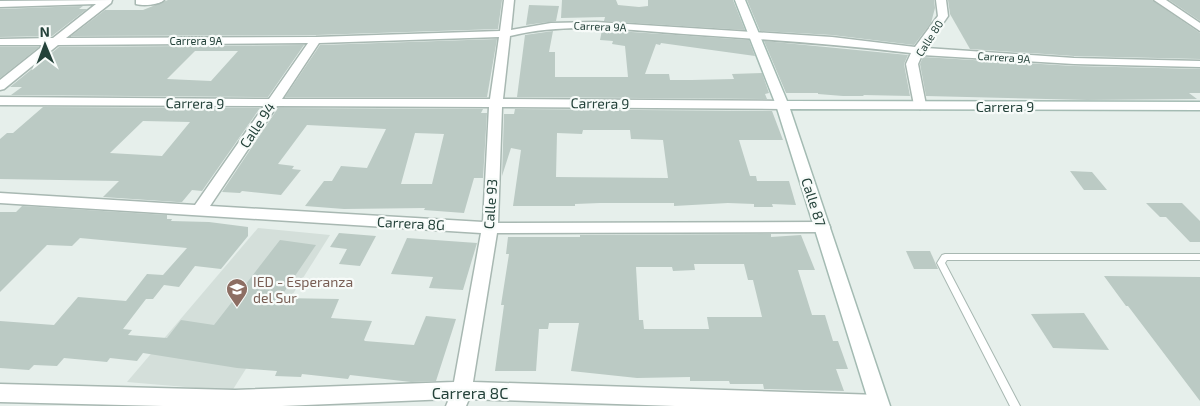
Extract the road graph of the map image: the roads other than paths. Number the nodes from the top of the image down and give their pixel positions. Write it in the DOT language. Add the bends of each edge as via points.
graph roads {
  1 [pos="158,0"];
  2 [pos="509,0"];
  3 [pos="740,0"];
  4 [pos="941,0"];
  5 [pos="1159,0"];
  6 [pos="111,2"];
  7 [pos="140,2"];
  8 [pos="0,4"];
  9 [pos="1200,28"];
  10 [pos="506,34"];
  11 [pos="754,34"];
  12 [pos="316,40"];
  13 [pos="58,41"];
  14 [pos="0,42"];
  15 [pos="918,51"];
  16 [pos="1200,64"];
  17 [pos="0,86"];
  18 [pos="0,101"];
  19 [pos="496,102"];
  20 [pos="272,104"];
  21 [pos="782,105"];
  22 [pos="920,106"];
  23 [pos="1200,106"];
  24 [pos="0,198"];
  25 [pos="199,210"];
  26 [pos="822,227"];
  27 [pos="490,228"];
  28 [pos="1200,257"];
  29 [pos="0,393"];
  30 [pos="459,398"];
  31 [pos="879,405"];
  32 [pos="1015,406"];
  1 -- 7 [label="street"];
  2 -- 10 [label="street, Calle 93"];
  3 -- 11 [label="street, Calle 87"];
  4 -- 15 [label="street, Calle 80" via="943,16"];
  5 -- 9 [label="street"];
  6 -- 8 [label="street"];
  6 -- 13 [label="street"];
  10 -- 11 [label="street, Carrera 9A" via="560,24"];
  10 -- 12 [label="street, Carrera 9A"];
  10 -- 19 [label="street, Calle 93"];
  11 -- 15 [label="street, Carrera 9A"];
  11 -- 21 [label="street, Calle 87"];
  12 -- 13 [label="street, Carrera 9A"];
  12 -- 20 [label="street, Calle 94"];
  13 -- 14 [label="street, Carrera 9A"];
  13 -- 17 [label="street"];
  15 -- 16 [label="street, Carrera 9A" via="1074,61"];
  15 -- 22 [label="street, Calle 80" via="912,64"];
  18 -- 20 [label="street, Carrera 9"];
  19 -- 20 [label="street, Carrera 9"];
  19 -- 21 [label="street, Carrera 9"];
  19 -- 27 [label="street, Calle 93"];
  20 -- 25 [label="street, Calle 94"];
  21 -- 22 [label="street, Carrera 9"];
  21 -- 26 [label="street, Calle 87"];
  22 -- 23 [label="street, Carrera 9"];
  24 -- 25 [label="street, Carrera 8G"];
  25 -- 27 [label="street, Carrera 8G"];
  26 -- 27 [label="street, Carrera 8G"];
  26 -- 31 [label="street, Calle 87"];
  27 -- 30 [label="street, Calle 93"];
  28 -- 32 [label="lane" via="945,256 941,263"];
  29 -- 30 [label="street, Carrera 8C" via="235,399"];
  30 -- 31 [label="street, Carrera 8C"];
}
